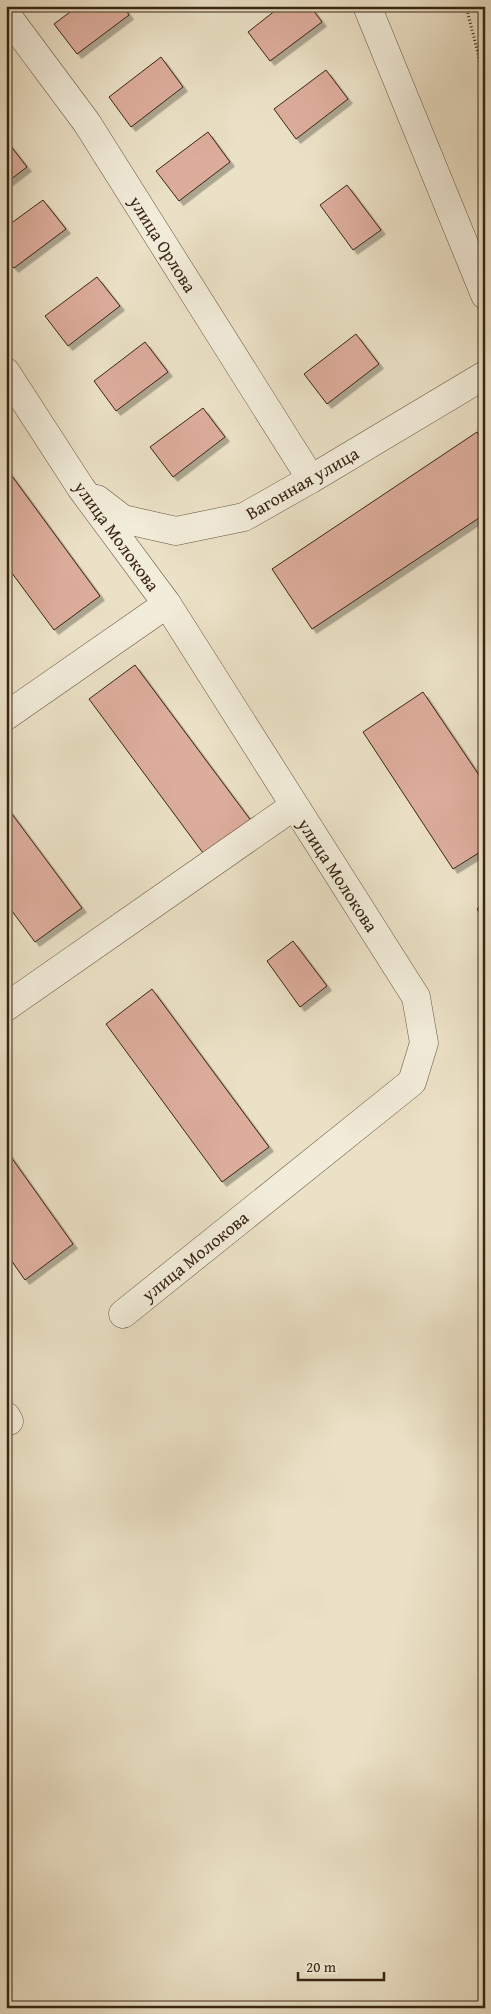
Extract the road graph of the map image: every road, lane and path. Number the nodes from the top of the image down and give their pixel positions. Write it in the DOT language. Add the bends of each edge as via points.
graph roads {
  1 [pos="367,6"];
  2 [pos="466,6"];
  3 [pos="6,14"];
  4 [pos="485,80"];
  5 [pos="485,295"];
  6 [pos="6,372"];
  7 [pos="485,375"];
  8 [pos="311,479"];
  9 [pos="81,488"];
  10 [pos="167,604"];
  11 [pos="6,716"];
  12 [pos="294,806"];
  13 [pos="6,1007"];
  14 [pos="123,1314"];
  1 -- 5 [label="street"];
  2 -- 4 [label="path"];
  3 -- 8 [label="street, улица Орлова" via="87,123"];
  6 -- 9 [label="street, улица Молокова"];
  7 -- 8 [label="street, Вагонная улица"];
  8 -- 9 [label="street, Вагонная улица" via="244,518 176,531 124,518"];
  9 -- 10 [label="street, улица Молокова"];
  10 -- 11 [label="street"];
  10 -- 12 [label="street, улица Молокова"];
  12 -- 13 [label="street"];
  12 -- 14 [label="street, улица Молокова" via="416,997 424,1043 412,1082"];
}
